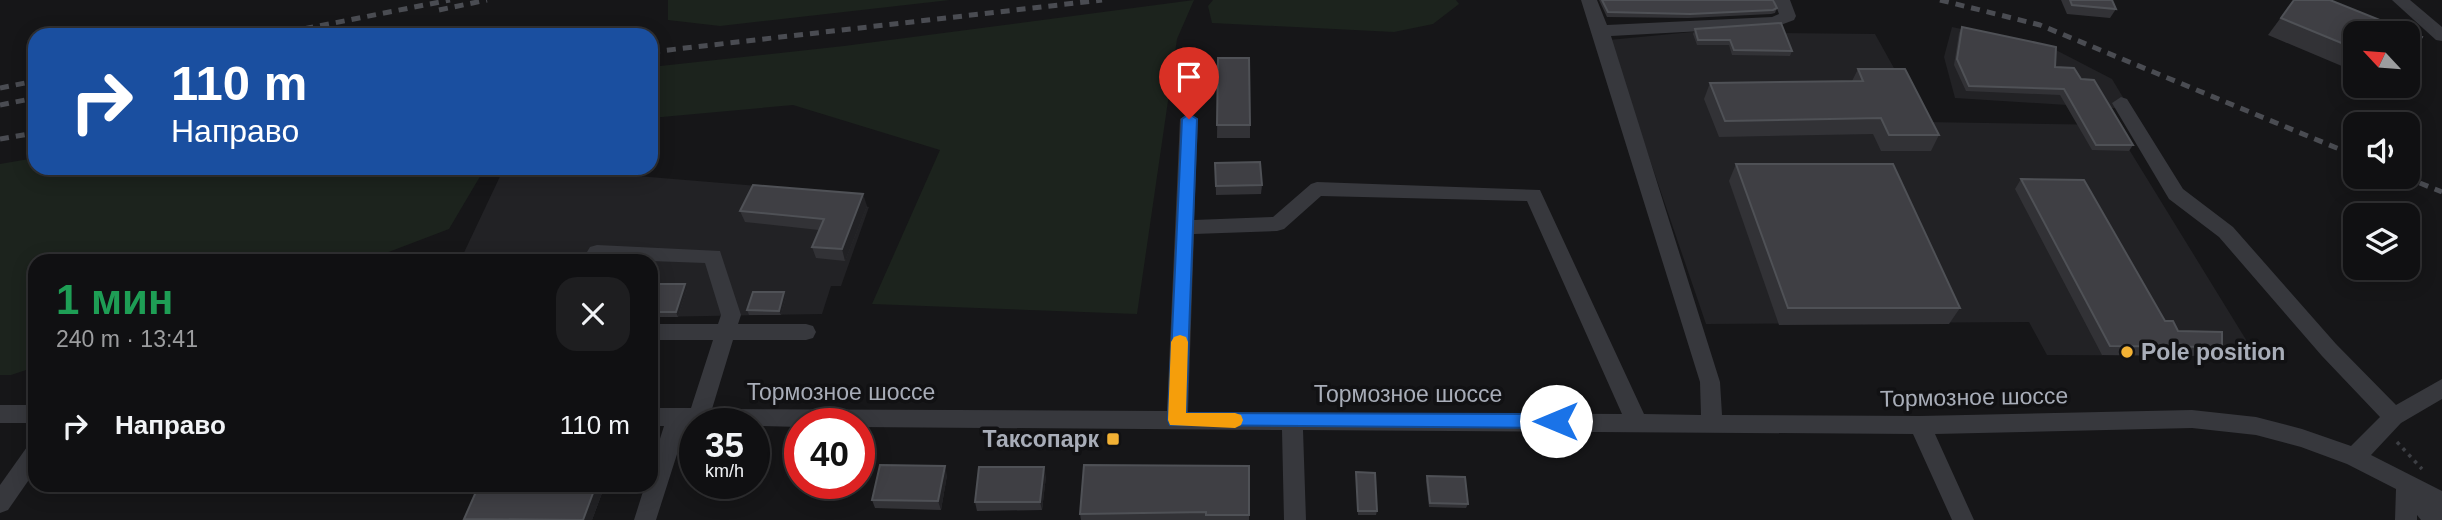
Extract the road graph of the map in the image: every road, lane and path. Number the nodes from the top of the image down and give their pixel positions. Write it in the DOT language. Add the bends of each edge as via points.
graph roads {
  1 [pos="1589,0"];
  2 [pos="1782,0"];
  3 [pos="2400,0"];
  4 [pos="1601,30"];
  5 [pos="2442,36"];
  6 [pos="2121,103"];
  7 [pos="1189,119"];
  8 [pos="1185,227"];
  9 [pos="597,252"];
  10 [pos="655,254"];
  11 [pos="658,254"];
  12 [pos="726,331"];
  13 [pos="658,332"];
  14 [pos="806,332"];
  15 [pos="2442,388"];
  16 [pos="692,408"];
  17 [pos="0,414"];
  18 [pos="28,414"];
  19 [pos="658,417"];
  20 [pos="679,417"];
  21 [pos="770,418"];
  22 [pos="1177,420"];
  23 [pos="1292,421"];
  24 [pos="1636,421"];
  25 [pos="1712,422"];
  26 [pos="2387,424"];
  27 [pos="1920,425"];
  28 [pos="679,439"];
  29 [pos="2355,457"];
  30 [pos="28,464"];
  31 [pos="2416,478"];
  32 [pos="658,489"];
  33 [pos="657,492"];
  34 [pos="2442,502"];
  35 [pos="0,503"];
  36 [pos="645,520"];
  37 [pos="1296,520"];
  38 [pos="1963,520"];
  39 [pos="2406,520"];
  40 [pos="2434,520"];
  1 -- 4 [label="street"];
  2 -- 4 [label="street" via="1788,16 1774,22"];
  3 -- 5 [label="street"];
  4 -- 25 [label="street" via="1710,382"];
  6 -- 26 [label="street" via="2176,194 2226,232"];
  7 -- 8 [label="street"];
  8 -- 22 [label="street"];
  8 -- 24 [label="street" via="1277,224 1317,189 1533,195"];
  9 -- 10 [label="street"];
  11 -- 12 [label="street" via="713,256 730,315"];
  12 -- 13 [label="street"];
  12 -- 14 [label="street"];
  12 -- 16 [label="street"];
  15 -- 26 [label="street"];
  17 -- 18 [label="street"];
  19 -- 20 [label="street, Тормозное шоссе"];
  21 -- 22 [label="street, Тормозное шоссе"];
  22 -- 23 [label="street, Тормозное шоссе"];
  23 -- 24 [label="street, Тормозное шоссе"];
  23 -- 37 [label="street"];
  24 -- 25 [label="street, Тормозное шоссе"];
  25 -- 27 [label="street, Тормозное шоссе"];
  26 -- 29 [label="street"];
  26 -- 31 [label="path" via="2406,449"];
  27 -- 29 [label="street, Тормозное шоссе" via="2192,419 2256,426"];
  27 -- 38 [label="street"];
  28 -- 32 [label="street"];
  29 -- 31 [label="street, Тормозное шоссе"];
  30 -- 35 [label="street"];
  31 -- 34 [label="street, Тормозное шоссе"];
  31 -- 39 [label="street"];
  31 -- 40 [label="street"];
  33 -- 36 [label="street"];
}
